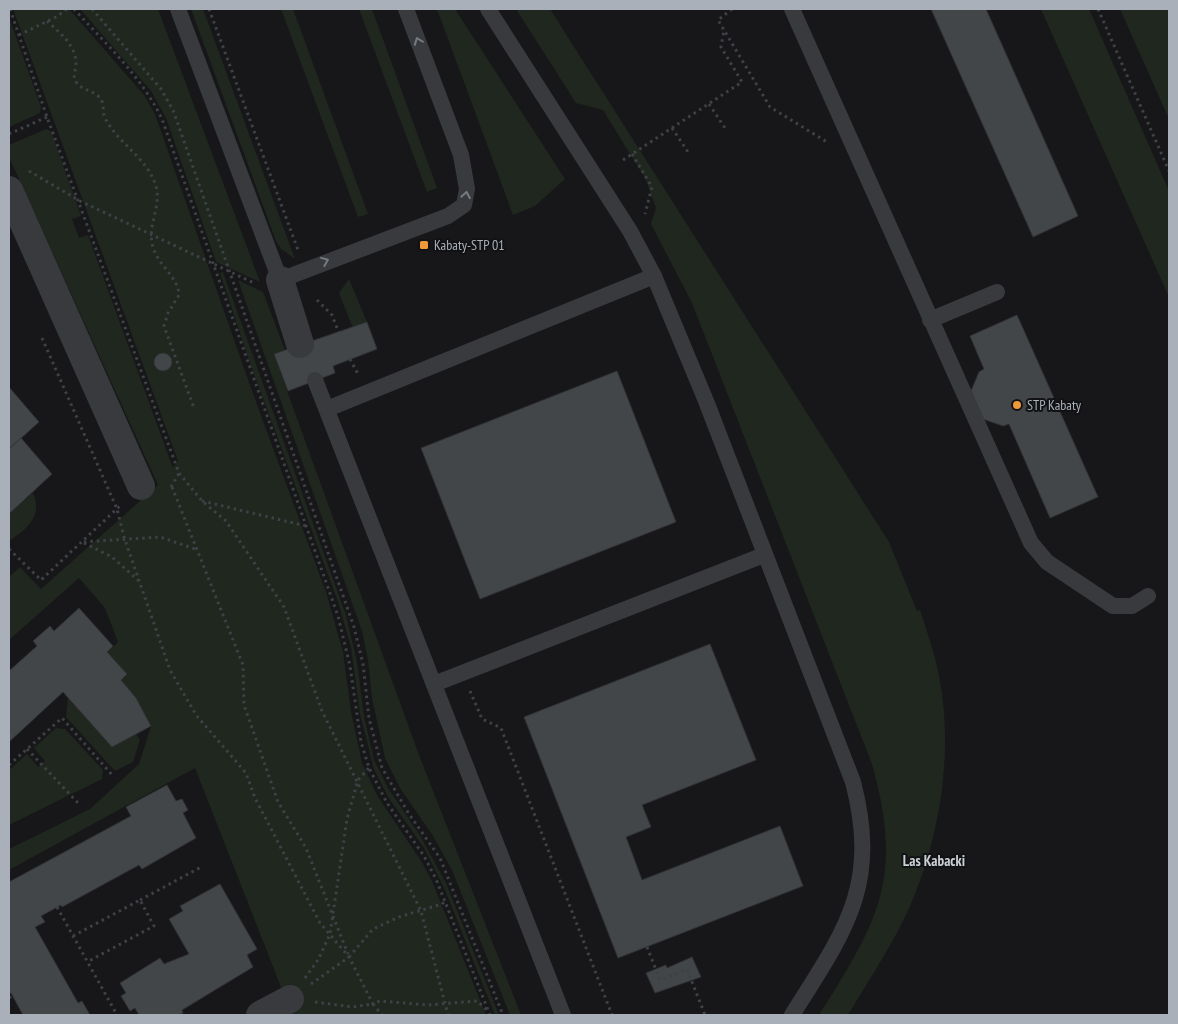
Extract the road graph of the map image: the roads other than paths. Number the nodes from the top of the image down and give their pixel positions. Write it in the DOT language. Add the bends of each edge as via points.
graph roads {
  1 [pos="178,9"];
  2 [pos="406,9"];
  3 [pos="488,9"];
  4 [pos="792,9"];
  5 [pos="9,190"];
  6 [pos="654,276"];
  7 [pos="280,280"];
  8 [pos="997,292"];
  9 [pos="930,320"];
  10 [pos="300,344"];
  11 [pos="315,380"];
  12 [pos="327,409"];
  13 [pos="141,486"];
  14 [pos="764,555"];
  15 [pos="1148,596"];
  16 [pos="434,684"];
  17 [pos="290,999"];
  18 [pos="260,1015"];
  19 [pos="563,1015"];
  20 [pos="792,1015"];
  1 -- 7 [label="lane"];
  7 -- 2 [label="lane, one-way" via="448,216 464,205 466,176 461,155"];
  3 -- 6 [label="lane" via="630,230"];
  4 -- 9 [label="lane"];
  5 -- 13 [label="street"];
  6 -- 12 [label="lane"];
  6 -- 14 [label="lane" via="706,401"];
  7 -- 10 [label="street"];
  8 -- 9 [label="lane"];
  9 -- 15 [label="lane" via="1030,543 1047,562 1114,606 1132,606"];
  11 -- 12 [label="lane"];
  12 -- 16 [label="lane"];
  14 -- 16 [label="lane"];
  14 -- 20 [label="lane" via="844,757 859,807 864,852 850,916 829,957"];
  16 -- 19 [label="lane"];
  17 -- 18 [label="street"];
}
